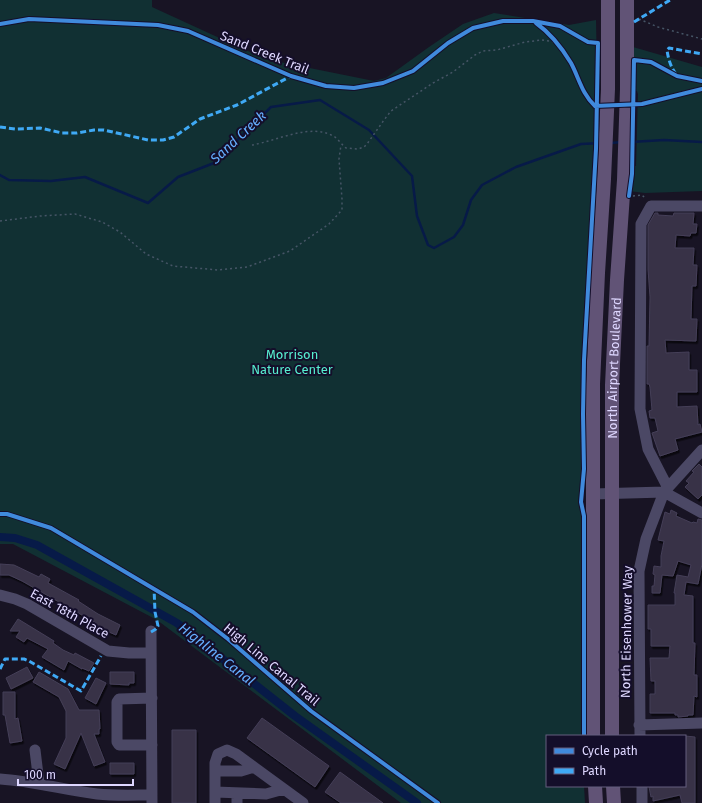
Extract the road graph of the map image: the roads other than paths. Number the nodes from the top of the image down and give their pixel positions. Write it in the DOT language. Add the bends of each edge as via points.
graph roads {
  1 [pos="608,0"];
  2 [pos="627,0"];
  3 [pos="702,206"];
  4 [pos="702,450"];
  5 [pos="666,490"];
  6 [pos="611,493"];
  7 [pos="593,494"];
  8 [pos="702,513"];
  9 [pos="0,595"];
  10 [pos="151,630"];
  11 [pos="151,653"];
  12 [pos="152,698"];
  13 [pos="702,724"];
  14 [pos="640,731"];
  15 [pos="593,735"];
  16 [pos="612,735"];
  17 [pos="152,745"];
  18 [pos="35,750"];
  19 [pos="254,767"];
  20 [pos="215,771"];
  21 [pos="0,779"];
  22 [pos="39,783"];
  23 [pos="595,787"];
  24 [pos="613,787"];
  25 [pos="642,787"];
  26 [pos="284,789"];
  27 [pos="215,798"];
  28 [pos="237,798"];
  29 [pos="152,799"];
  30 [pos="303,803"];
  31 [pos="596,803"];
  32 [pos="614,803"];
  33 [pos="642,803"];
  1 -- 7 [label="main road, North Airport Boulevard" via="608,89 593,384"];
  2 -- 6 [label="main road, North Airport Boulevard" via="627,184 617,280 612,385"];
  3 -- 5 [label="street" via="649,203 640,224 640,409 648,449"];
  4 -- 5 [label="street, North Eisenhower Way"];
  5 -- 6 [label="street"];
  5 -- 8 [label="street"];
  5 -- 14 [label="street, North Eisenhower Way" via="646,539 639,571"];
  6 -- 7 [label="street"];
  6 -- 16 [label="main road, North Airport Boulevard"];
  7 -- 15 [label="main road, North Airport Boulevard"];
  9 -- 11 [label="street, East 18th Place" via="27,604 108,651"];
  10 -- 11 [label="street"];
  11 -- 12 [label="street"];
  12 -- 17 [label="street"];
  12 -- 17 [label="street" via="119,699 117,702 119,745"];
  13 -- 14 [label="street"];
  17 -- 29 [label="street"];
  18 -- 22 [label="street"];
  19 -- 20 [label="street" via="241,771"];
  19 -- 20 [label="street" via="228,750 218,754"];
  19 -- 26 [label="street"];
  20 -- 27 [label="street"];
  21 -- 22 [label="street"];
  22 -- 29 [label="street" via="99,794"];
  23 -- 31 [label="main road"];
  24 -- 32 [label="main road"];
  25 -- 33 [label="street"];
  26 -- 28 [label="street"];
  26 -- 30 [label="street"];
  27 -- 28 [label="street"];
}
